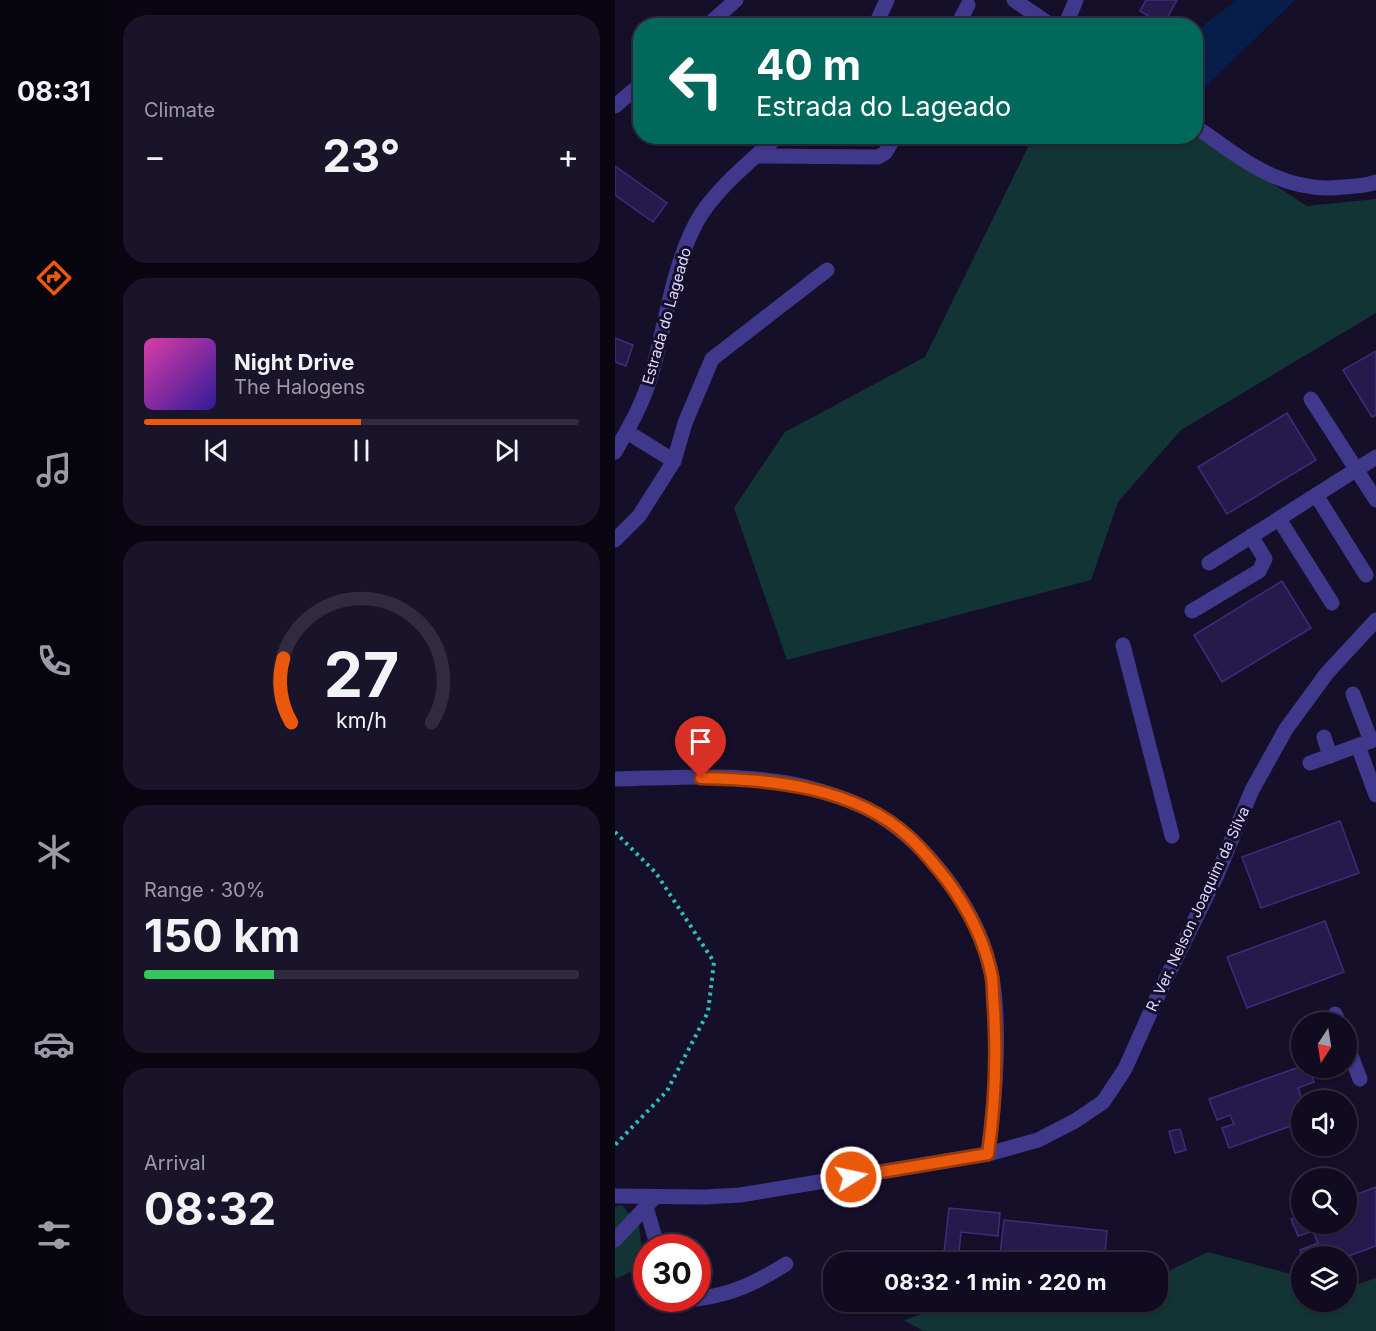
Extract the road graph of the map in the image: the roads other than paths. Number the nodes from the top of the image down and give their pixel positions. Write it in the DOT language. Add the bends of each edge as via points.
graph roads {
  1 [pos="737,0"];
  2 [pos="887,0"];
  3 [pos="1014,0"];
  4 [pos="1075,0"];
  5 [pos="968,5"];
  6 [pos="716,18"];
  7 [pos="879,18"];
  8 [pos="961,18"];
  9 [pos="1040,18"];
  10 [pos="1068,18"];
  11 [pos="633,91"];
  12 [pos="615,106"];
  13 [pos="1203,131"];
  14 [pos="770,144"];
  15 [pos="890,144"];
  16 [pos="757,156"];
  17 [pos="1376,182"];
  18 [pos="827,270"];
  19 [pos="1311,399"];
  20 [pos="627,432"];
  21 [pos="615,452"];
  22 [pos="1376,458"];
  23 [pos="674,461"];
  24 [pos="1357,470"];
  25 [pos="1316,495"];
  26 [pos="1376,500"];
  27 [pos="1279,519"];
  28 [pos="1251,536"];
  29 [pos="615,540"];
  30 [pos="1209,563"];
  31 [pos="1366,575"];
  32 [pos="1332,603"];
  33 [pos="1192,611"];
  34 [pos="1376,620"];
  35 [pos="1123,645"];
  36 [pos="1353,694"];
  37 [pos="1324,737"];
  38 [pos="1368,742"];
  39 [pos="1331,756"];
  40 [pos="1310,763"];
  41 [pos="615,779"];
  42 [pos="1376,795"];
  43 [pos="1172,836"];
  44 [pos="1357,1069"];
  45 [pos="1361,1079"];
  46 [pos="988,1154"];
  47 [pos="615,1196"];
  48 [pos="651,1202"];
  49 [pos="656,1234"];
  50 [pos="615,1240"];
  51 [pos="786,1264"];
  52 [pos="711,1296"];
  1 -- 6 [label="street"];
  2 -- 7 [label="street"];
  3 -- 9 [label="street"];
  4 -- 10 [label="street"];
  5 -- 8 [label="street"];
  11 -- 12 [label="street"];
  13 -- 17 [label="street" via="1269,175 1298,186 1323,190"];
  14 -- 16 [label="street, Estrada do Lageado"];
  15 -- 16 [label="street" via="878,157"];
  16 -- 20 [label="street, Estrada do Lageado" via="719,192 696,222 679,263 649,383"];
  18 -- 23 [label="street" via="712,359"];
  19 -- 24 [label="street"];
  20 -- 21 [label="street, Estrada do Lageado"];
  20 -- 23 [label="street"];
  22 -- 24 [label="street"];
  23 -- 29 [label="street" via="639,516"];
  24 -- 25 [label="street"];
  24 -- 26 [label="street"];
  25 -- 27 [label="street"];
  25 -- 31 [label="street"];
  27 -- 28 [label="street"];
  27 -- 32 [label="street"];
  28 -- 30 [label="street"];
  28 -- 33 [label="street" via="1265,559 1259,571"];
  34 -- 46 [label="street, R. Ver. Nelson Joaquim da Silva" via="1327,673 1286,729 1252,790 1217,875 1125,1069 1103,1102 1038,1140"];
  35 -- 43 [label="street"];
  36 -- 38 [label="street"];
  37 -- 39 [label="street"];
  38 -- 39 [label="street"];
  38 -- 42 [label="street"];
  39 -- 40 [label="street"];
  41 -- 46 [label="street" via="711,778 787,783 876,813 909,837 956,892 985,951 992,978 996,1034"];
  44 -- 45 [label="street"];
  46 -- 48 [label="street, R. Ver. Nelson Joaquim da Silva" via="770,1192"];
  47 -- 48 [label="street, R. Ver. Nelson Joaquim da Silva"];
  48 -- 49 [label="street"];
  48 -- 50 [label="street"];
  51 -- 52 [label="street" via="736,1291"];
}
